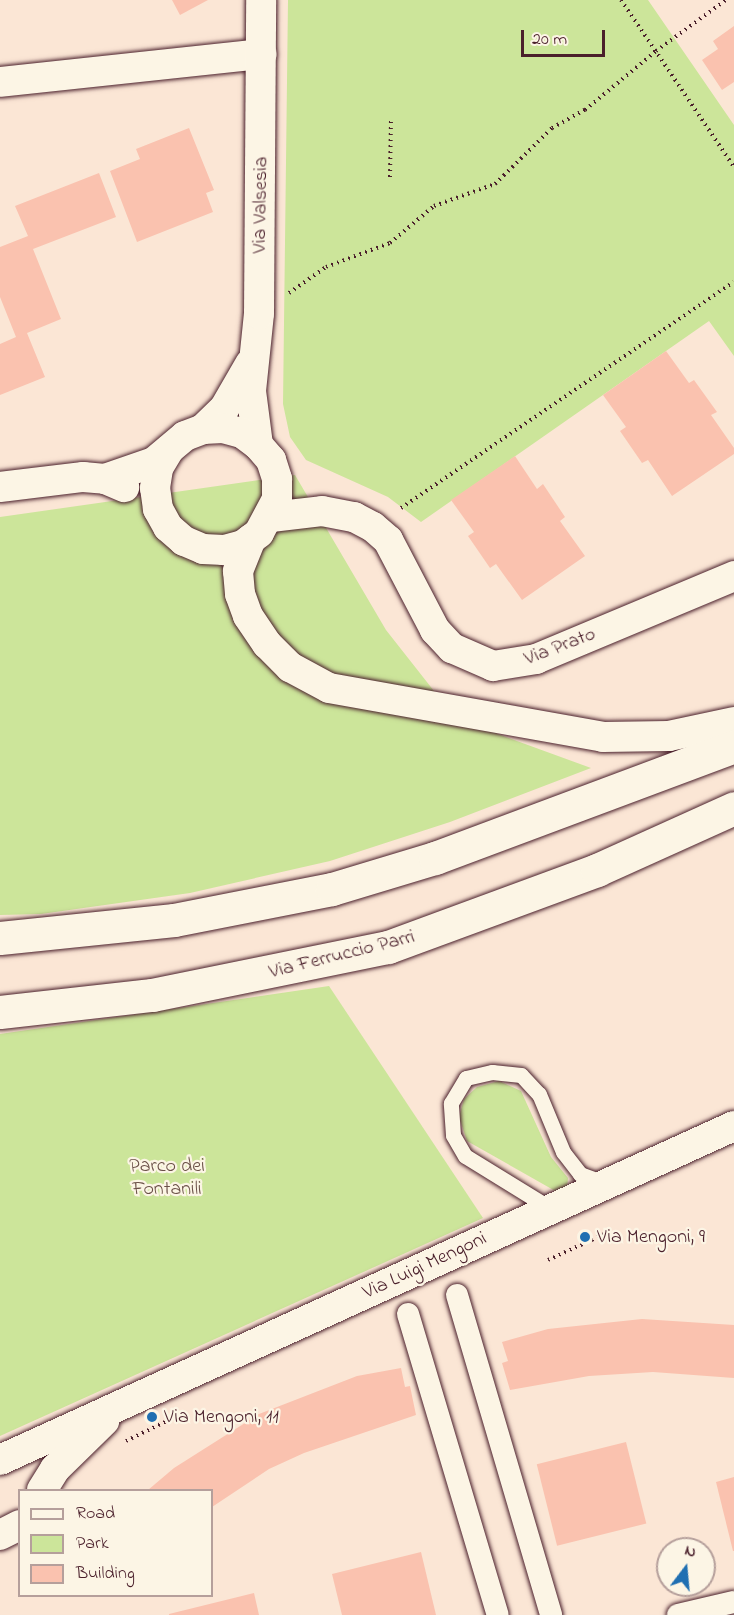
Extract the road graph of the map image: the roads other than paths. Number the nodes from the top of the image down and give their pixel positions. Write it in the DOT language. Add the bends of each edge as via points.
graph roads {
  1 [pos="261,0"];
  2 [pos="262,54"];
  3 [pos="0,82"];
  4 [pos="253,356"];
  5 [pos="203,429"];
  6 [pos="169,450"];
  7 [pos="264,452"];
  8 [pos="105,479"];
  9 [pos="0,487"];
  10 [pos="158,509"];
  11 [pos="342,513"];
  12 [pos="261,528"];
  13 [pos="734,576"];
  14 [pos="734,722"];
  15 [pos="734,746"];
  16 [pos="734,808"];
  17 [pos="0,938"];
  18 [pos="0,1011"];
  19 [pos="734,1126"];
  20 [pos="605,1183"];
  21 [pos="549,1207"];
  22 [pos="457,1295"];
  23 [pos="408,1314"];
  24 [pos="117,1409"];
  25 [pos="0,1460"];
  26 [pos="43,1489"];
  27 [pos="18,1526"];
  28 [pos="0,1535"];
  29 [pos="734,1602"];
  30 [pos="498,1615"];
  31 [pos="551,1615"];
  32 [pos="678,1615"];
  1 -- 2 [label="street, Via Valsesia"];
  2 -- 3 [label="street"];
  2 -- 4 [label="street, Via Valsesia" via="259,314"];
  4 -- 5 [label="street, Via Valsesia" via="228,402"];
  4 -- 7 [label="street, Via Valsesia" via="252,407"];
  5 -- 6 [label="street, Via Valsesia" via="185,436"];
  5 -- 7 [label="street" via="223,428"];
  6 -- 8 [label="street, Via Valsesia" via="135,471"];
  6 -- 10 [label="street, Via Valsesia" via="158,468"];
  7 -- 11 [label="street, Via Prato" via="291,481"];
  7 -- 12 [label="street, Via Valsesia" via="277,489"];
  8 -- 9 [label="street, Via Valsesia" via="62,477"];
  8 -- 10 [label="street, Via Valsesia"];
  10 -- 12 [label="street, Via Valsesia" via="168,527 184,541 203,549 224,550"];
  11 -- 12 [label="street, Via Prato" via="303,510"];
  11 -- 13 [label="street, Via Prato" via="373,527 388,540 423,612 452,648 471,660 493,666 536,659"];
  12 -- 14 [label="street" via="238,571 240,594 248,616 267,644 290,667 329,688 603,737 669,736"];
  15 -- 17 [label="main road" via="435,858 332,889 174,920"];
  16 -- 18 [label="main road, Via Ferruccio Parri" via="597,870 388,947 152,994"];
  19 -- 20 [label="street, Via Luigi Mengoni"];
  20 -- 21 [label="street, Via Luigi Mengoni"];
  20 -- 21 [label="lane" via="580,1174 563,1152 539,1094 521,1076 492,1072 466,1078 451,1103 453,1135 465,1155"];
  21 -- 24 [label="street, Via Luigi Mengoni"];
  22 -- 31 [label="street"];
  23 -- 30 [label="street"];
  24 -- 25 [label="street, Via Luigi Mengoni"];
  24 -- 26 [label="street, Via Luigi Mengoni" via="55,1469"];
  27 -- 28 [label="street"];
  29 -- 32 [label="street"];
}
